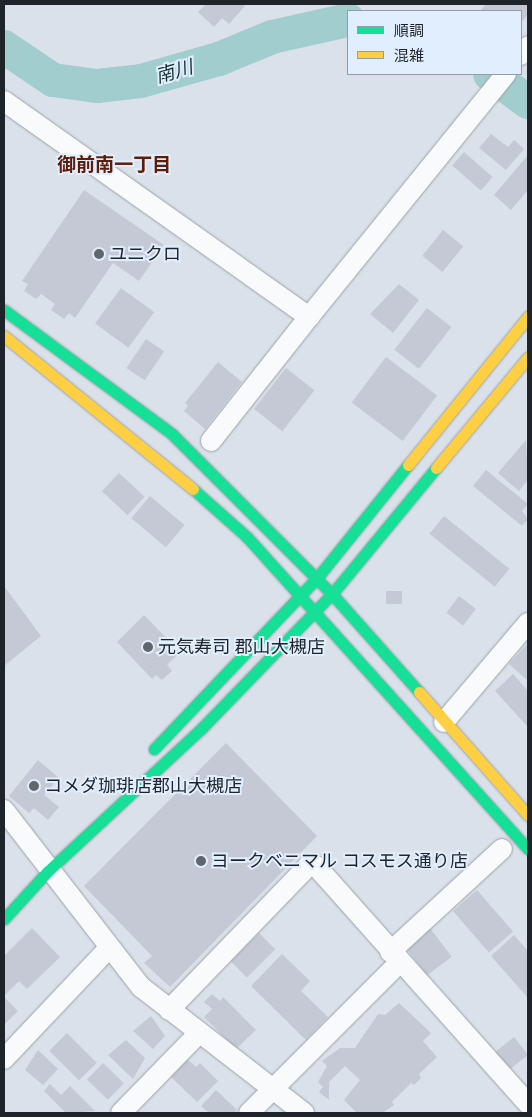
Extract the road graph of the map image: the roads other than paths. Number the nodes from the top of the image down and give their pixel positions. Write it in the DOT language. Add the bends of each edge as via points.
graph roads {
  1 [pos="505,75"];
  2 [pos="4,102"];
  3 [pos="4,310"];
  4 [pos="309,317"];
  5 [pos="528,317"];
  6 [pos="4,336"];
  7 [pos="528,357"];
  8 [pos="211,441"];
  9 [pos="317,578"];
  10 [pos="332,594"];
  11 [pos="300,596"];
  12 [pos="315,611"];
  13 [pos="528,623"];
  14 [pos="444,722"];
  15 [pos="146,758"];
  16 [pos="106,799"];
  17 [pos="4,810"];
  18 [pos="528,815"];
  19 [pos="502,849"];
  20 [pos="528,849"];
  21 [pos="48,871"];
  22 [pos="4,920"];
  23 [pos="108,949"];
  24 [pos="395,957"];
  25 [pos="169,1010"];
  26 [pos="199,1033"];
  27 [pos="4,1059"];
  28 [pos="271,1089"];
  29 [pos="528,1104"];
  30 [pos="121,1113"];
  31 [pos="249,1113"];
  32 [pos="304,1113"];
  1 -- 4 [label="street"];
  2 -- 4 [label="street"];
  3 -- 9 [label="street" via="172,434"];
  4 -- 8 [label="street"];
  5 -- 9 [label="street"];
  6 -- 11 [label="street" via="152,452 247,537"];
  7 -- 10 [label="street"];
  9 -- 10 [label="street"];
  9 -- 11 [label="street"];
  10 -- 12 [label="street"];
  10 -- 14 [label="street"];
  11 -- 12 [label="street"];
  11 -- 15 [label="street"];
  12 -- 20 [label="street"];
  12 -- 21 [label="street" via="201,729"];
  13 -- 14 [label="street"];
  14 -- 18 [label="street"];
  16 -- 21 [label="street"];
  17 -- 21 [label="street"];
  19 -- 24 [label="street"];
  21 -- 22 [label="street"];
  21 -- 23 [label="street"];
  23 -- 25 [label="street" via="141,987"];
  23 -- 27 [label="street"];
  24 -- 25 [label="street" via="316,866 309,865"];
  24 -- 28 [label="street"];
  24 -- 29 [label="street"];
  25 -- 26 [label="street"];
  26 -- 28 [label="street"];
  26 -- 30 [label="street"];
  28 -- 31 [label="street"];
  28 -- 32 [label="street"];
}
